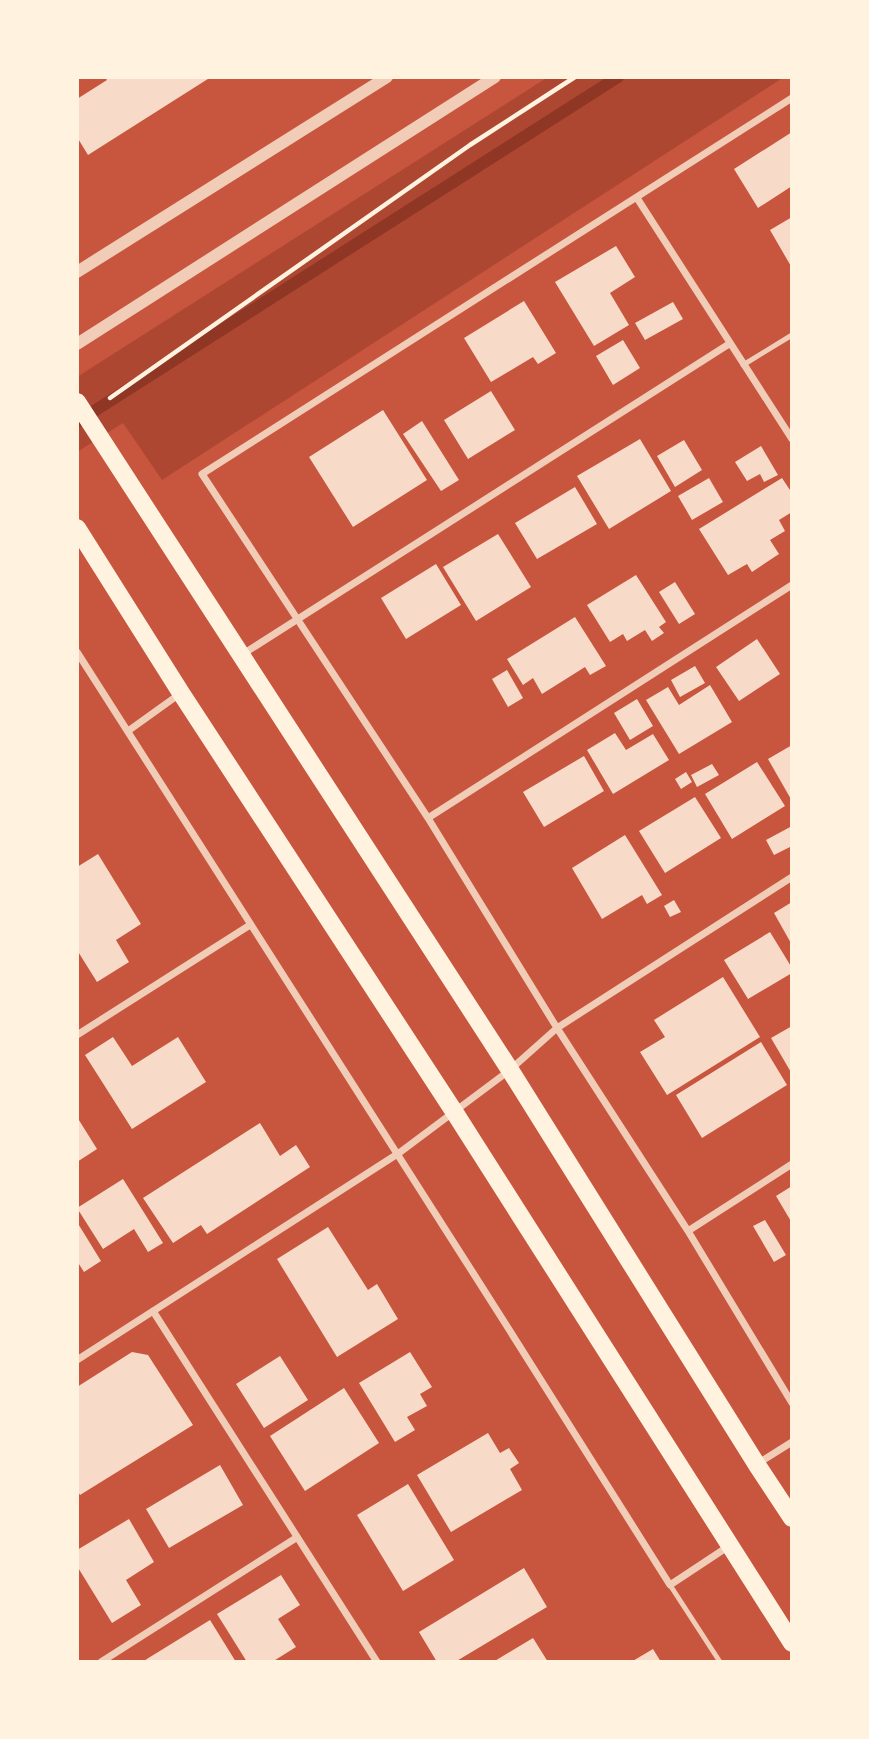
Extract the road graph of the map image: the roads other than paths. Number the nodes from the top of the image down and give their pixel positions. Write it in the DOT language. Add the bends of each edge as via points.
graph roads {
  1 [pos="387,77"];
  2 [pos="495,77"];
  3 [pos="792,98"];
  4 [pos="637,198"];
  5 [pos="77,272"];
  6 [pos="792,335"];
  7 [pos="77,344"];
  8 [pos="729,344"];
  9 [pos="743,365"];
  10 [pos="81,409"];
  11 [pos="792,439"];
  12 [pos="77,528"];
  13 [pos="792,585"];
  14 [pos="296,620"];
  15 [pos="77,652"];
  16 [pos="242,655"];
  17 [pos="181,693"];
  18 [pos="128,731"];
  19 [pos="428,818"];
  20 [pos="792,877"];
  21 [pos="250,925"];
  22 [pos="556,1028"];
  23 [pos="77,1035"];
  24 [pos="510,1070"];
  25 [pos="455,1112"];
  26 [pos="399,1153"];
  27 [pos="792,1164"];
  28 [pos="688,1231"];
  29 [pos="153,1311"];
  30 [pos="77,1360"];
  31 [pos="792,1402"];
  32 [pos="792,1442"];
  33 [pos="757,1465"];
  34 [pos="792,1518"];
  35 [pos="296,1538"];
  36 [pos="731,1545"];
  37 [pos="670,1585"];
  38 [pos="792,1643"];
  39 [pos="101,1662"];
  40 [pos="377,1662"];
  41 [pos="720,1662"];
  1 -- 5 [label="street"];
  2 -- 7 [label="street"];
  3 -- 4 [label="street"];
  4 -- 8 [label="street"];
  4 -- 14 [label="street" via="202,474"];
  6 -- 9 [label="lane"];
  8 -- 9 [label="street"];
  8 -- 14 [label="street"];
  9 -- 11 [label="street"];
  10 -- 16 [label="main road"];
  12 -- 17 [label="main road"];
  13 -- 19 [label="street"];
  14 -- 16 [label="street"];
  14 -- 19 [label="street"];
  15 -- 18 [label="street"];
  16 -- 24 [label="main road"];
  17 -- 18 [label="street"];
  17 -- 25 [label="main road"];
  18 -- 21 [label="street"];
  19 -- 22 [label="street"];
  20 -- 22 [label="street"];
  21 -- 23 [label="street"];
  21 -- 26 [label="street"];
  22 -- 24 [label="street"];
  22 -- 28 [label="street"];
  24 -- 25 [label="street"];
  24 -- 33 [label="main road"];
  25 -- 26 [label="street"];
  25 -- 36 [label="main road"];
  26 -- 29 [label="street"];
  26 -- 37 [label="street"];
  27 -- 28 [label="street"];
  28 -- 31 [label="street"];
  29 -- 30 [label="street"];
  29 -- 35 [label="street"];
  32 -- 33 [label="street"];
  33 -- 34 [label="main road"];
  35 -- 39 [label="street"];
  35 -- 40 [label="street"];
  36 -- 37 [label="street"];
  36 -- 38 [label="main road"];
  37 -- 41 [label="lane"];
}
